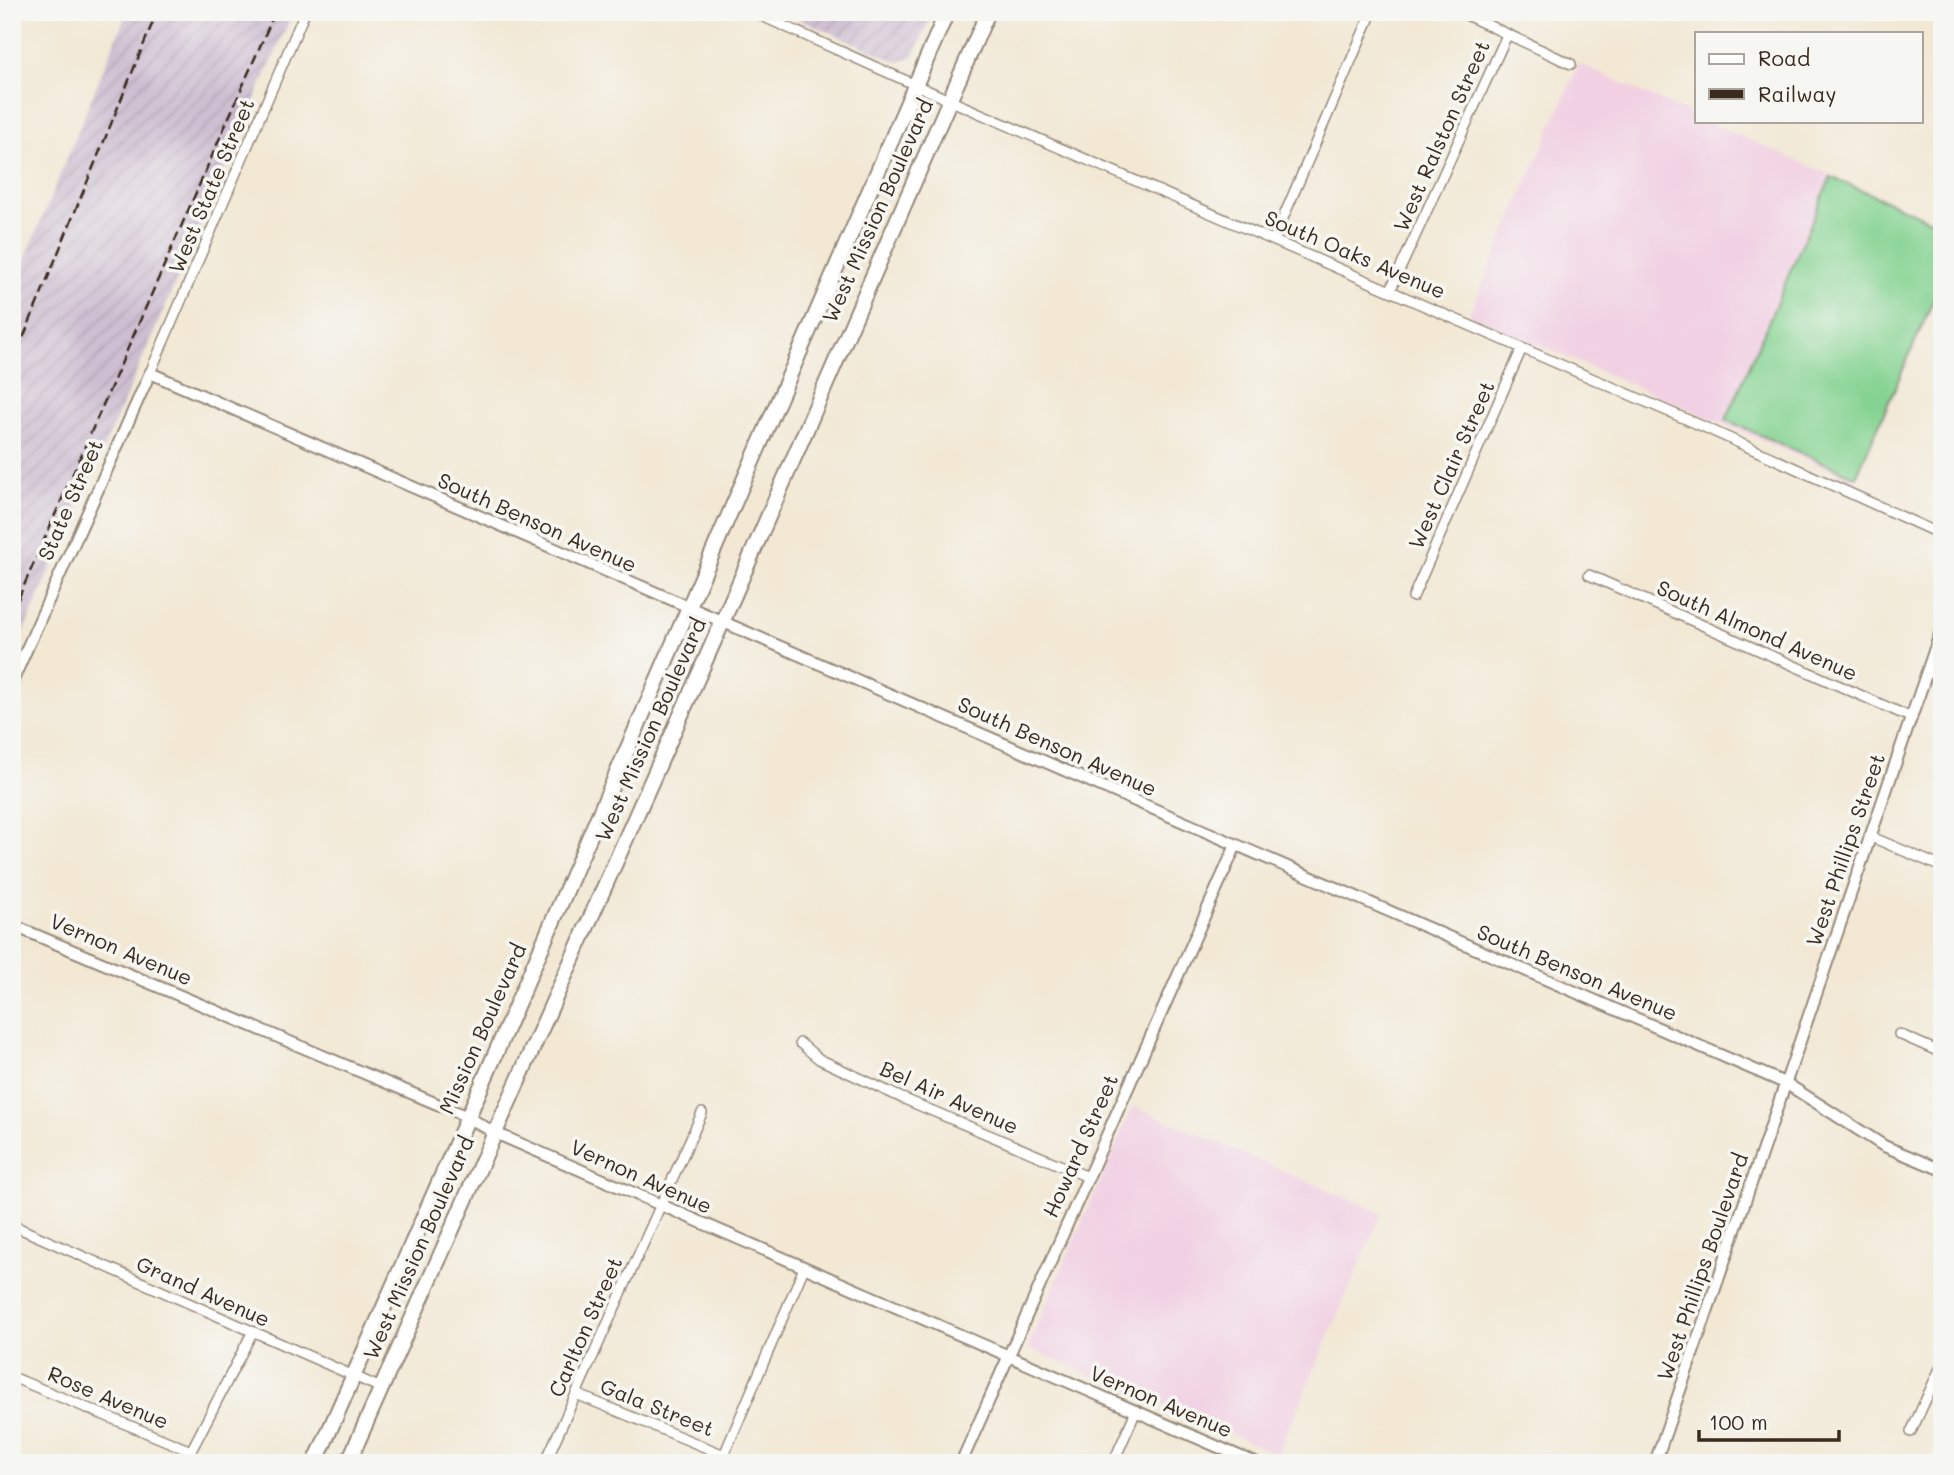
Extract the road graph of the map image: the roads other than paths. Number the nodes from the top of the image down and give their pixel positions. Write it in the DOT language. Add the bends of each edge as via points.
graph roads {
  1 [pos="305,12"];
  2 [pos="753,12"];
  3 [pos="947,12"];
  4 [pos="988,12"];
  5 [pos="1372,12"];
  6 [pos="1460,12"];
  7 [pos="1507,35"];
  8 [pos="1571,64"];
  9 [pos="915,84"];
  10 [pos="949,100"];
  11 [pos="1274,239"];
  12 [pos="1391,289"];
  13 [pos="1522,348"];
  14 [pos="150,373"];
  15 [pos="1942,535"];
  16 [pos="1589,575"];
  17 [pos="1413,597"];
  18 [pos="688,611"];
  19 [pos="721,625"];
  20 [pos="1942,628"];
  21 [pos="12,682"];
  22 [pos="1912,718"];
  23 [pos="1869,836"];
  24 [pos="1236,845"];
  25 [pos="1942,867"];
  26 [pos="12,925"];
  27 [pos="1899,1034"];
  28 [pos="800,1043"];
  29 [pos="1942,1053"];
  30 [pos="1787,1084"];
  31 [pos="702,1113"];
  32 [pos="468,1117"];
  33 [pos="493,1132"];
  34 [pos="1942,1170"];
  35 [pos="1088,1177"];
  36 [pos="659,1206"];
  37 [pos="12,1225"];
  38 [pos="804,1268"];
  39 [pos="252,1333"];
  40 [pos="1009,1357"];
  41 [pos="1942,1364"];
  42 [pos="352,1375"];
  43 [pos="12,1377"];
  44 [pos="381,1388"];
  45 [pos="576,1394"];
  46 [pos="1136,1412"];
  47 [pos="1911,1432"];
  48 [pos="315,1463"];
  49 [pos="348,1463"];
  50 [pos="545,1463"];
  51 [pos="961,1463"];
  52 [pos="1113,1463"];
  53 [pos="1255,1463"];
  54 [pos="1655,1463"];
  1 -- 14 [label="street, West State Street"];
  2 -- 9 [label="street, South Oaks Avenue"];
  3 -- 9 [label="main road, West Mission Boulevard"];
  4 -- 10 [label="main road, West Mission Boulevard"];
  5 -- 11 [label="street"];
  6 -- 7 [label="street"];
  7 -- 8 [label="street"];
  7 -- 12 [label="street, West Ralston Street"];
  9 -- 10 [label="street, South Oaks Avenue"];
  9 -- 18 [label="main road, West Mission Boulevard"];
  10 -- 11 [label="street, South Oaks Avenue"];
  10 -- 19 [label="main road, West Mission Boulevard"];
  11 -- 12 [label="street, South Oaks Avenue"];
  12 -- 13 [label="street, South Oaks Avenue"];
  13 -- 15 [label="street, South Oaks Avenue"];
  13 -- 17 [label="street, West Clair Street"];
  14 -- 18 [label="street, South Benson Avenue"];
  14 -- 21 [label="street, State Street"];
  16 -- 22 [label="street, South Almond Avenue"];
  18 -- 19 [label="street, South Benson Avenue"];
  18 -- 32 [label="main road, Mission Boulevard"];
  19 -- 24 [label="street, South Benson Avenue"];
  19 -- 33 [label="main road, West Mission Boulevard"];
  20 -- 22 [label="street, West Phillips Street"];
  22 -- 23 [label="street, West Phillips Street"];
  23 -- 25 [label="street"];
  23 -- 30 [label="street, West Phillips Street"];
  24 -- 30 [label="street, South Benson Avenue"];
  24 -- 35 [label="street, Howard Street"];
  26 -- 32 [label="street, Vernon Avenue"];
  27 -- 29 [label="street"];
  28 -- 35 [label="street, Bel Air Avenue" via="819,1059 902,1098"];
  30 -- 34 [label="street, South Benson Avenue" via="1884,1146"];
  30 -- 54 [label="street, West Phillips Boulevard"];
  31 -- 36 [label="street, Carlton Street"];
  32 -- 33 [label="street, Vernon Avenue"];
  32 -- 42 [label="main road, Mission Boulevard"];
  33 -- 36 [label="street, Vernon Avenue"];
  33 -- 44 [label="main road, West Mission Boulevard"];
  35 -- 40 [label="street, Howard Street"];
  36 -- 38 [label="street, Vernon Avenue"];
  36 -- 45 [label="street, Carlton Street"];
  37 -- 39 [label="street, Grand Avenue"];
  38 -- 40 [label="street, Vernon Avenue"];
  38 -- 45 [label="street, Gala Street" via="724,1455"];
  39 -- 42 [label="street, Grand Avenue"];
  39 -- 43 [label="street, Rose Avenue" via="191,1451"];
  40 -- 46 [label="street, Vernon Avenue"];
  40 -- 51 [label="street, Howard Street"];
  41 -- 47 [label="street"];
  42 -- 44 [label="street, Grand Avenue"];
  42 -- 48 [label="main road, Mission Boulevard"];
  44 -- 49 [label="main road, West Mission Boulevard"];
  45 -- 50 [label="street, Carlton Street"];
  46 -- 52 [label="street"];
  46 -- 53 [label="street, Vernon Avenue"];
}
